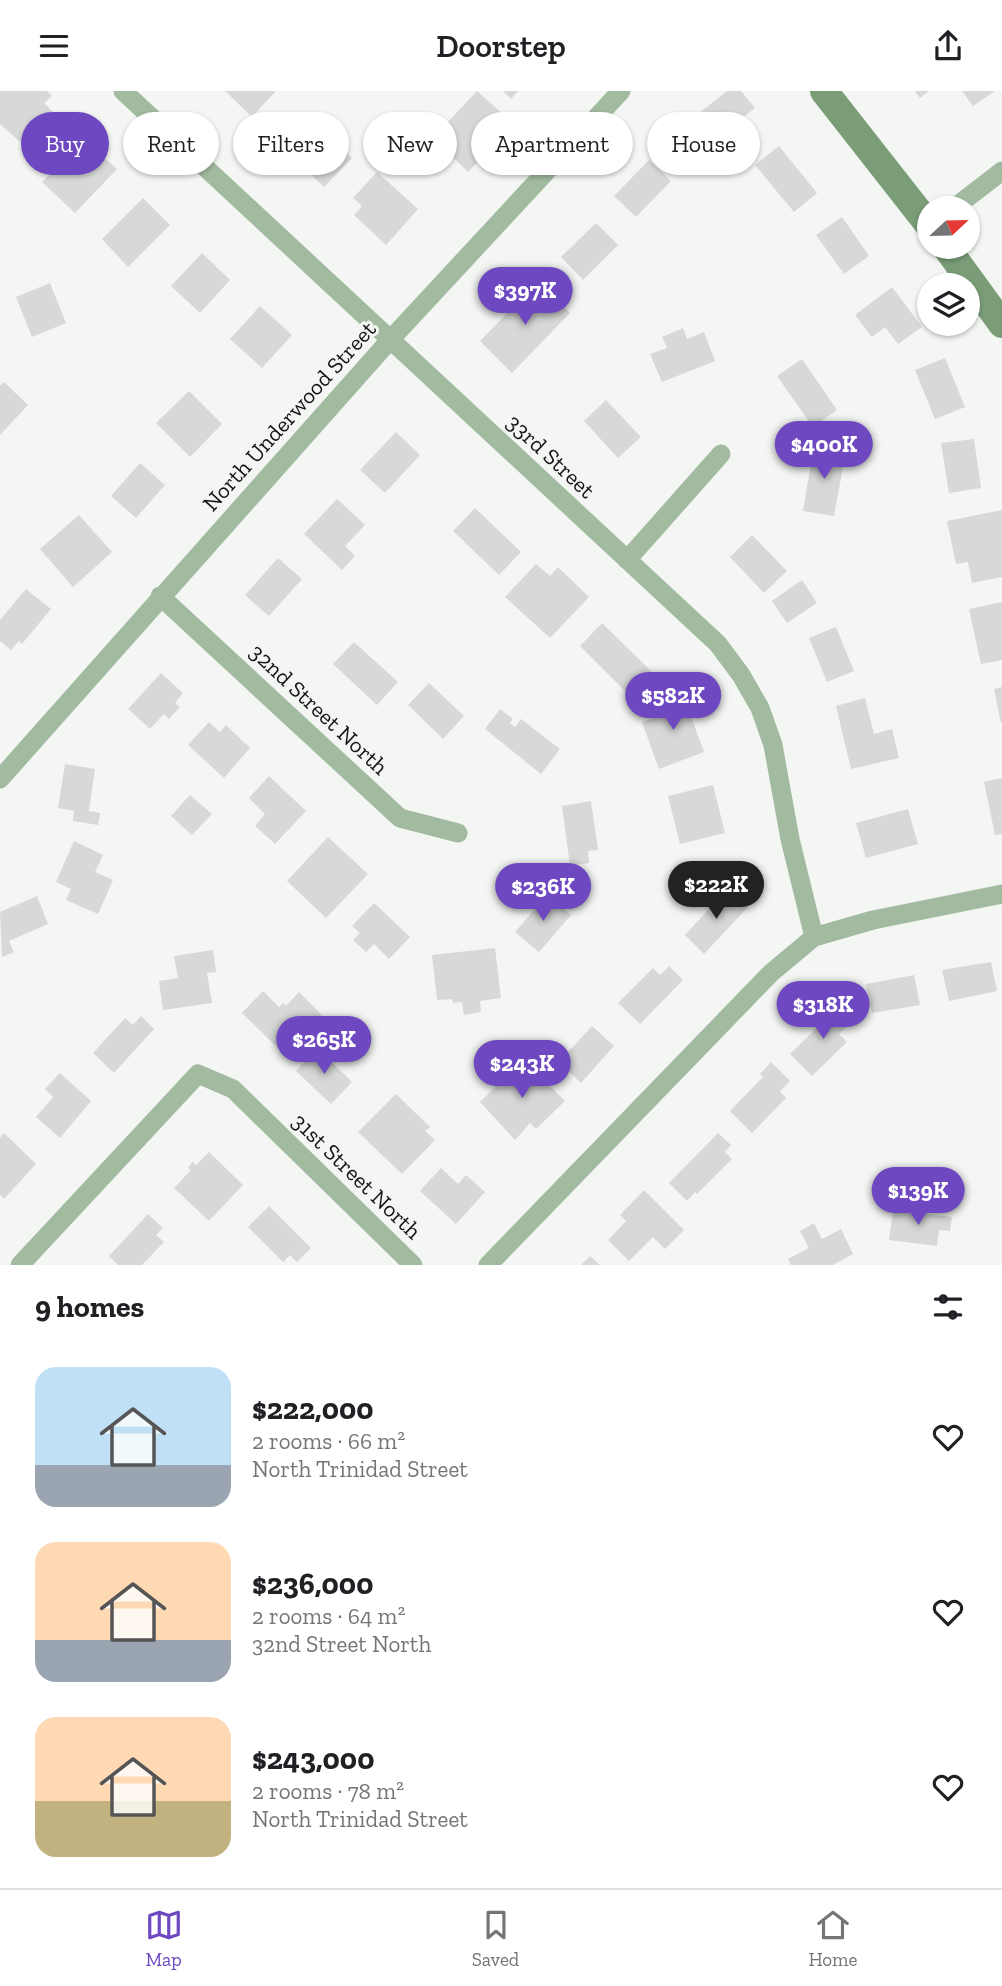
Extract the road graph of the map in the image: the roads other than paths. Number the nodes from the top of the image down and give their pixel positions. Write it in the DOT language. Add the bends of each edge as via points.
graph roads {
  1 [pos="621,91"];
  2 [pos="824,91"];
  3 [pos="131,94"];
  4 [pos="1002,171"];
  5 [pos="970,196"];
  6 [pos="917,210"];
  7 [pos="956,259"];
  8 [pos="1002,324"];
  9 [pos="390,340"];
  10 [pos="721,454"];
  11 [pos="627,560"];
  12 [pos="160,596"];
  13 [pos="0,779"];
  14 [pos="458,833"];
  15 [pos="1002,894"];
  16 [pos="814,937"];
  17 [pos="20,1265"];
  18 [pos="413,1265"];
  19 [pos="488,1265"];
  1 -- 9 [label="street, North Underwood Street"];
  2 -- 6 [label="street"];
  3 -- 9 [label="street, 33rd Street"];
  4 -- 5 [label="street"];
  7 -- 8 [label="street"];
  9 -- 11 [label="street, 33rd Street"];
  9 -- 12 [label="street, North Underwood Street"];
  10 -- 11 [label="street"];
  11 -- 16 [label="street, 33rd Street" via="718,644 760,709 773,745"];
  12 -- 13 [label="street, North Underwood Street"];
  12 -- 14 [label="street, 32nd Street North" via="400,818"];
  15 -- 16 [label="street"];
  16 -- 19 [label="street" via="771,973"];
  17 -- 18 [label="street, 31st Street North" via="198,1075 233,1089"];
}
